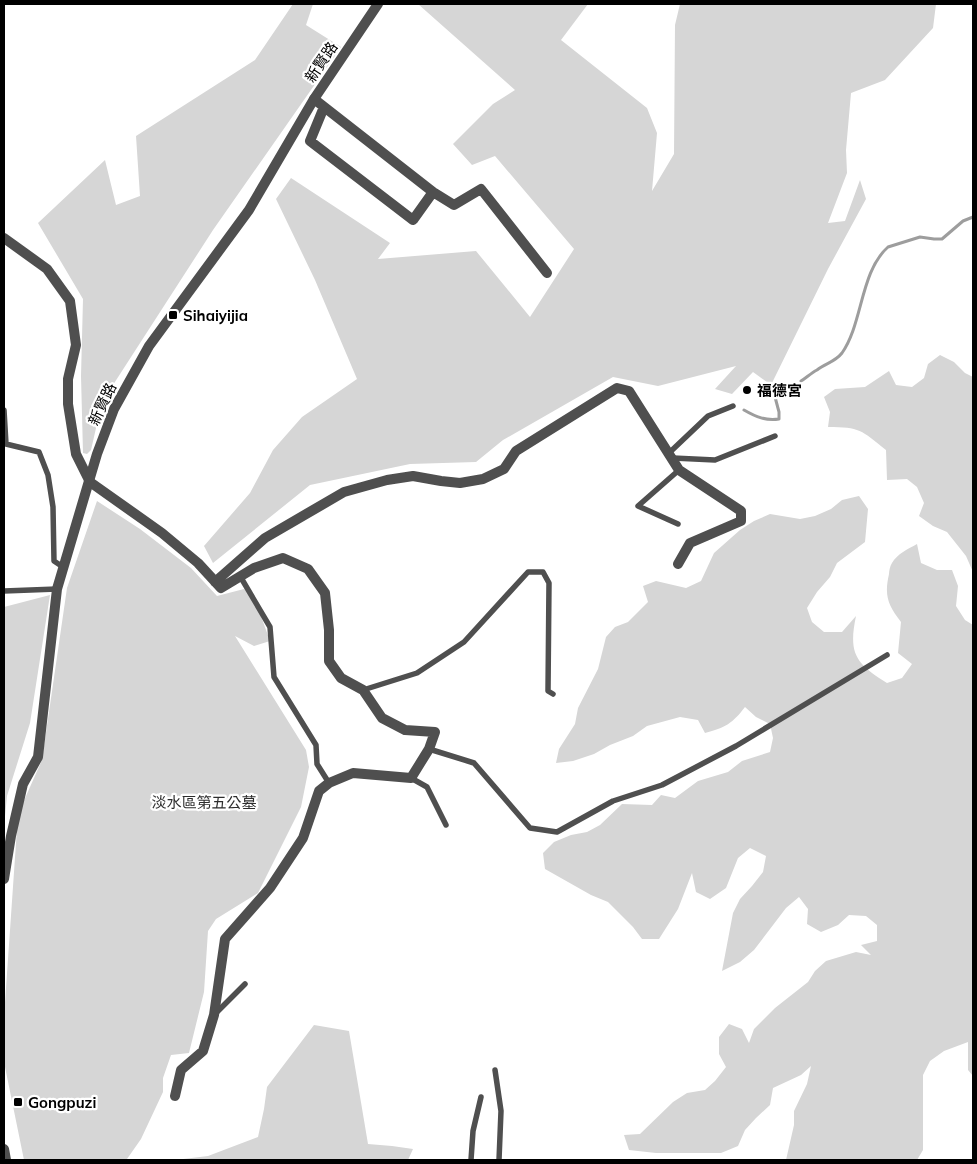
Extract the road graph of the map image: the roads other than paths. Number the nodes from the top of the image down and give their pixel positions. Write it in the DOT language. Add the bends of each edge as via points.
graph roads {
  1 [pos="378,4"];
  2 [pos="314,99"];
  3 [pos="324,107"];
  4 [pos="433,192"];
  5 [pos="4,238"];
  6 [pos="548,273"];
  7 [pos="732,406"];
  8 [pos="4,410"];
  9 [pos="4,433"];
  10 [pos="775,436"];
  11 [pos="671,456"];
  12 [pos="679,470"];
  13 [pos="90,482"];
  14 [pos="678,524"];
  15 [pos="678,564"];
  16 [pos="63,567"];
  17 [pos="240,576"];
  18 [pos="215,582"];
  19 [pos="57,589"];
  20 [pos="4,591"];
  21 [pos="887,655"];
  22 [pos="362,690"];
  23 [pos="553,694"];
  24 [pos="429,749"];
  25 [pos="411,778"];
  26 [pos="328,783"];
  27 [pos="446,825"];
  28 [pos="4,879"];
  29 [pos="245,984"];
  30 [pos="214,1015"];
  31 [pos="495,1070"];
  32 [pos="176,1096"];
  33 [pos="481,1097"];
  34 [pos="4,1149"];
  35 [pos="6,1160"];
  36 [pos="471,1160"];
  37 [pos="500,1160"];
  1 -- 2 [label="street, 新賢路"];
  2 -- 3 [label="street"];
  2 -- 13 [label="street, 新賢路" via="250,210 149,346 114,409"];
  3 -- 4 [label="street"];
  3 -- 4 [label="street" via="310,142 413,220"];
  4 -- 6 [label="street" via="454,205 481,189"];
  5 -- 13 [label="street" via="47,269 70,302 76,345 68,379 68,404 76,454"];
  7 -- 11 [label="lane" via="708,416"];
  8 -- 9 [label="lane"];
  9 -- 16 [label="lane" via="6,444 39,452 48,475 53,507 54,561"];
  10 -- 11 [label="lane" via="715,460"];
  11 -- 12 [label="street"];
  11 -- 18 [label="street" via="629,392 617,388 516,451 504,469 483,479 460,483 413,476 344,492 265,538"];
  12 -- 14 [label="lane" via="638,506"];
  12 -- 15 [label="street" via="741,511 741,522 690,542"];
  13 -- 16 [label="street, 新賢路"];
  13 -- 18 [label="street" via="162,533"];
  16 -- 19 [label="street, 新賢路"];
  17 -- 18 [label="street" via="221,588"];
  17 -- 22 [label="street" via="283,558 308,568 325,593 329,661 341,678"];
  17 -- 26 [label="lane" via="270,627 274,677 316,745 317,764"];
  19 -- 20 [label="lane"];
  19 -- 28 [label="street, 新賢路" via="38,757 23,784"];
  21 -- 24 [label="lane" via="736,746 662,785 613,801 557,832 530,828 474,763"];
  22 -- 23 [label="lane" via="417,673 464,642 528,572 543,572 548,583 548,691"];
  22 -- 24 [label="street" via="382,718 405,730 435,732"];
  24 -- 25 [label="street"];
  25 -- 26 [label="street" via="353,773"];
  25 -- 27 [label="lane" via="427,787"];
  26 -- 30 [label="street" via="319,791 303,838 276,880 225,939"];
  29 -- 30 [label="lane"];
  30 -- 32 [label="street" via="203,1050 181,1070"];
  31 -- 37 [label="lane" via="501,1111"];
  33 -- 36 [label="lane" via="472,1131"];
  34 -- 35 [label="street"];
}
